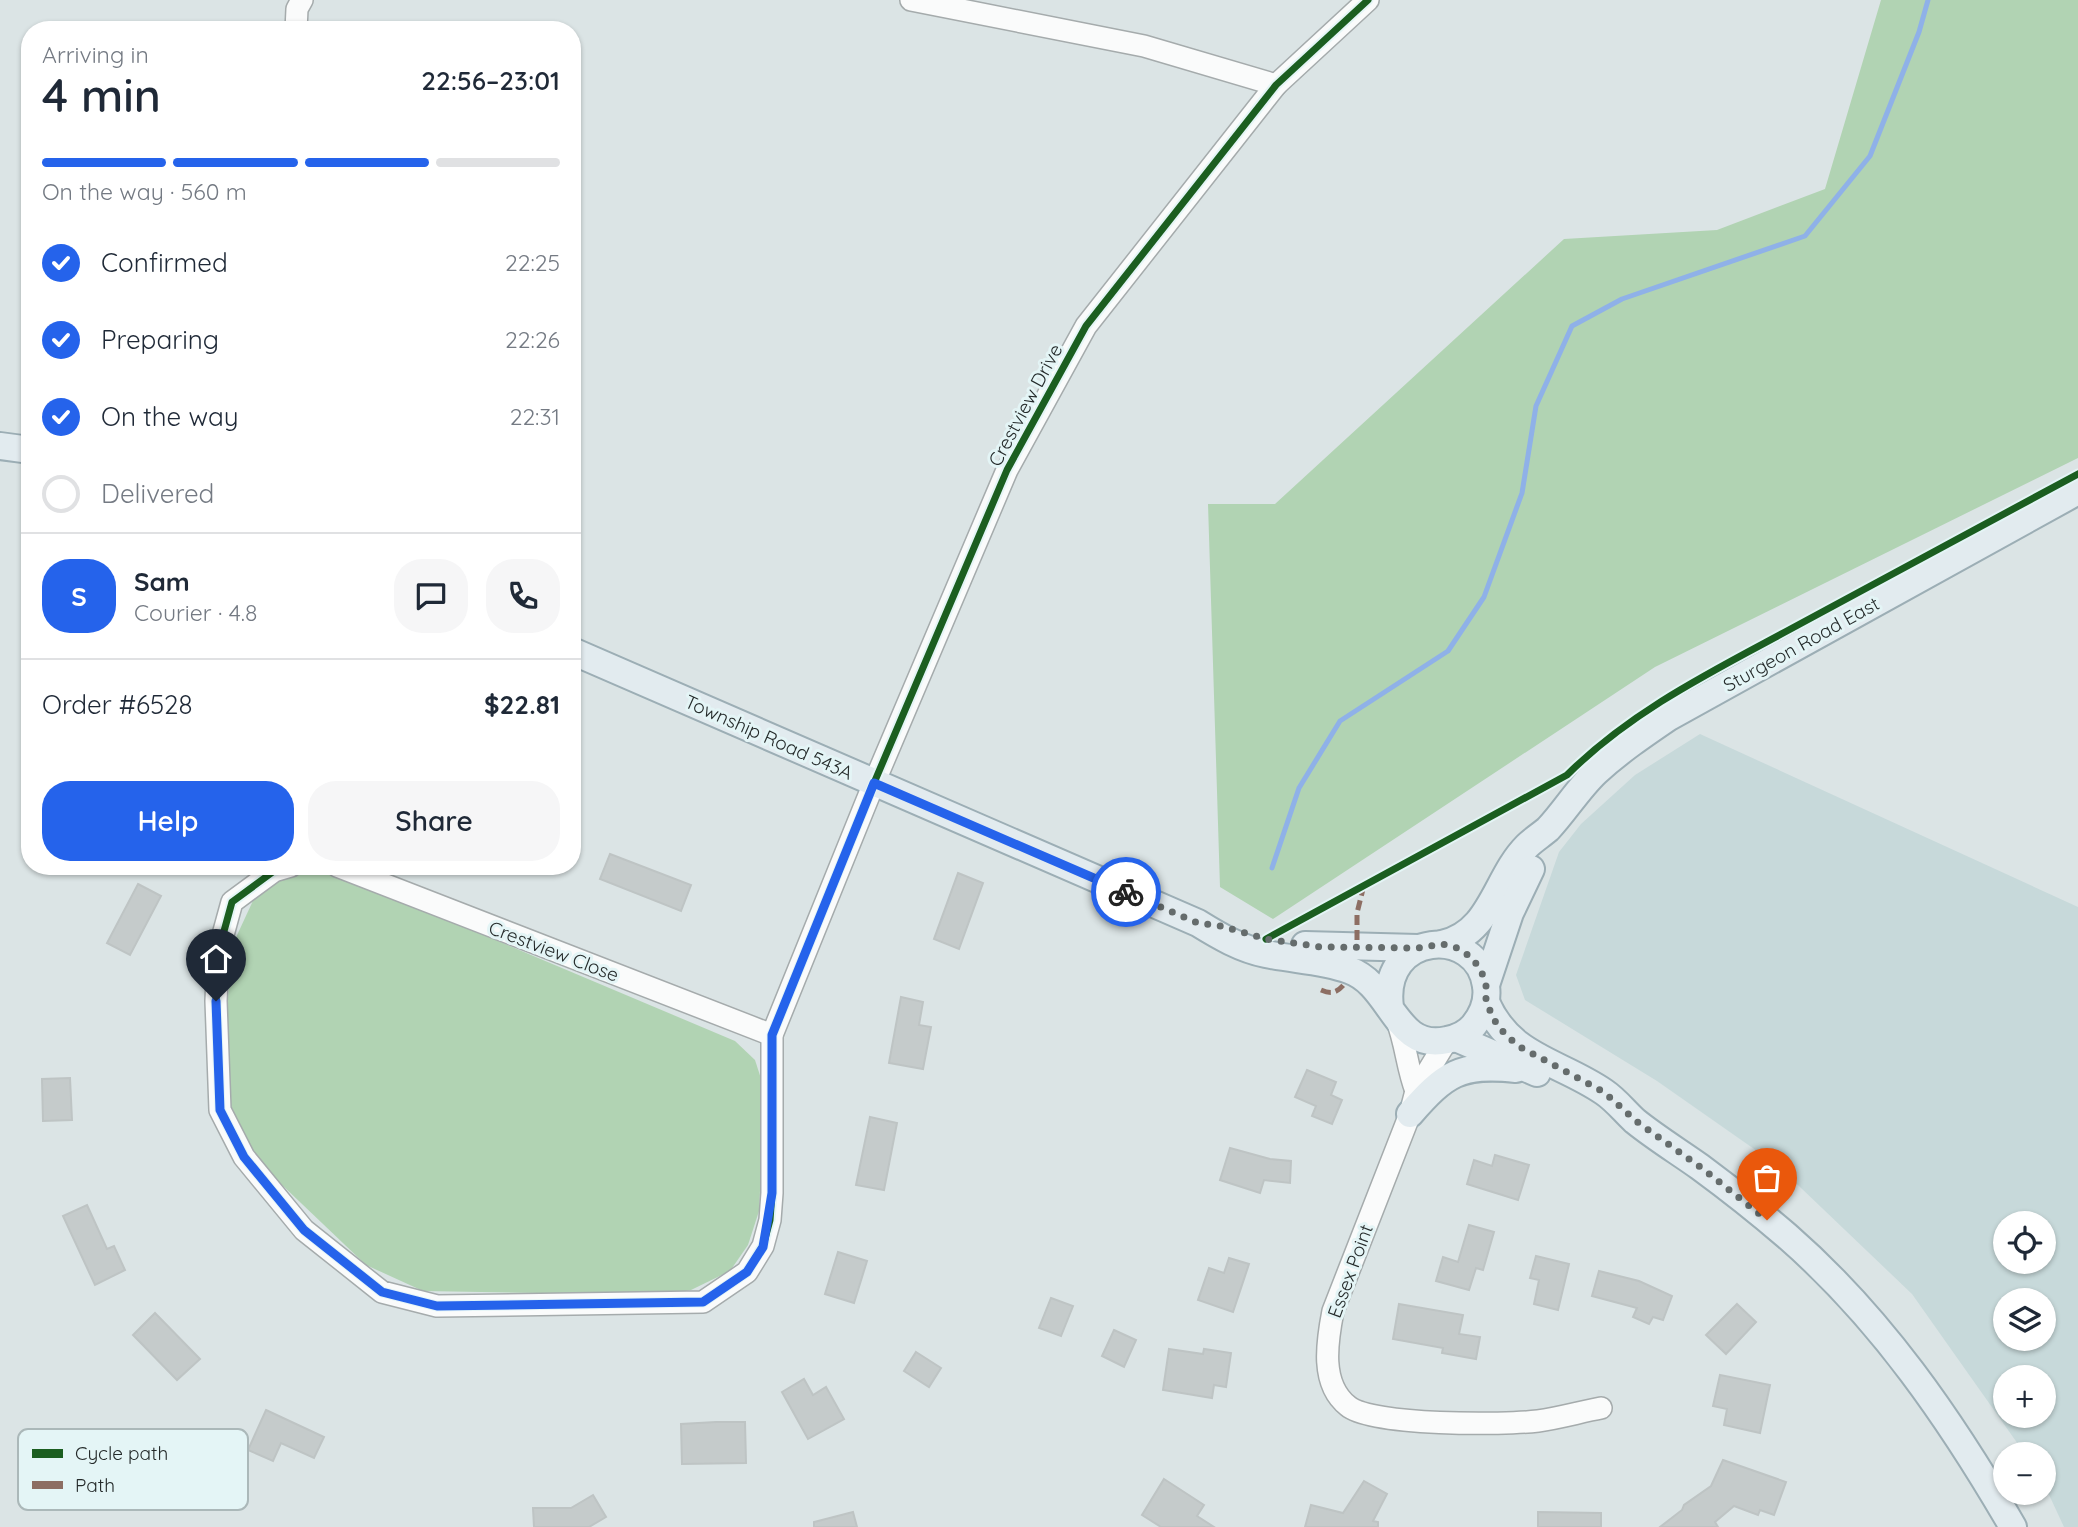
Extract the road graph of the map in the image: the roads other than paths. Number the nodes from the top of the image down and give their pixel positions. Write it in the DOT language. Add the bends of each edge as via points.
graph roads {
  1 [pos="302,0"];
  2 [pos="911,0"];
  3 [pos="1368,0"];
  4 [pos="297,21"];
  5 [pos="1276,85"];
  6 [pos="0,446"];
  7 [pos="21,449"];
  8 [pos="2078,491"];
  9 [pos="581,655"];
  10 [pos="874,783"];
  11 [pos="1548,829"];
  12 [pos="269,875"];
  13 [pos="360,875"];
  14 [pos="1198,923"];
  15 [pos="1430,946"];
  16 [pos="1486,993"];
  17 [pos="1394,1014"];
  18 [pos="772,1035"];
  19 [pos="1452,1039"];
  20 [pos="1531,1071"];
  21 [pos="1413,1103"];
  22 [pos="1636,1121"];
  23 [pos="1601,1408"];
  24 [pos="2014,1527"];
  1 -- 4 [label="street"];
  2 -- 5 [label="street" via="1144,46"];
  3 -- 5 [label="street, Crestview Drive"];
  5 -- 10 [label="street, Crestview Drive" via="1086,326 1007,470"];
  6 -- 7 [label="main road"];
  8 -- 11 [label="main road, Sturgeon Road East" via="1669,717 1596,772"];
  9 -- 10 [label="main road, Township Road 543A"];
  10 -- 14 [label="main road, Township Road 543A"];
  10 -- 18 [label="street"];
  11 -- 15 [label="main road, Sturgeon Road East" via="1526,847 1475,926 1457,941"];
  11 -- 16 [label="main road, Sturgeon Road East" via="1510,913"];
  12 -- 18 [label="street" via="232,902 218,953 220,1110 244,1157 304,1230 382,1292 437,1306 703,1302 747,1272 763,1247 772,1193"];
  13 -- 18 [label="street, Crestview Close"];
  14 -- 15 [label="main road, Township Road 543A" via="1321,947"];
  14 -- 17 [label="main road, Township Road 543A" via="1265,954 1351,971 1376,986"];
  15 -- 16 [label="main road, Township Road 543A" via="1457,948 1471,957 1481,970"];
  15 -- 17 [label="main road" via="1399,962 1391,975 1388,991"];
  16 -- 19 [label="main road" via="1475,1023"];
  16 -- 22 [label="main road, Township Road 543A" via="1497,1025 1509,1038 1604,1092"];
  17 -- 19 [label="main road, Township Road 543A" via="1409,1033 1424,1040"];
  17 -- 21 [label="street" via="1403,1036"];
  19 -- 20 [label="main road, Township Road 543A"];
  19 -- 21 [label="street, Essex Point"];
  20 -- 21 [label="main road" via="1498,1067 1455,1073"];
  20 -- 22 [label="main road, Township Road 543A"];
  21 -- 23 [label="street, Essex Point" via="1333,1311 1327,1342 1330,1379 1337,1392 1348,1406 1364,1415 1428,1421 1537,1421"];
  22 -- 24 [label="main road, Township Road 543A" via="1788,1237 1868,1318 1965,1445"];
}
